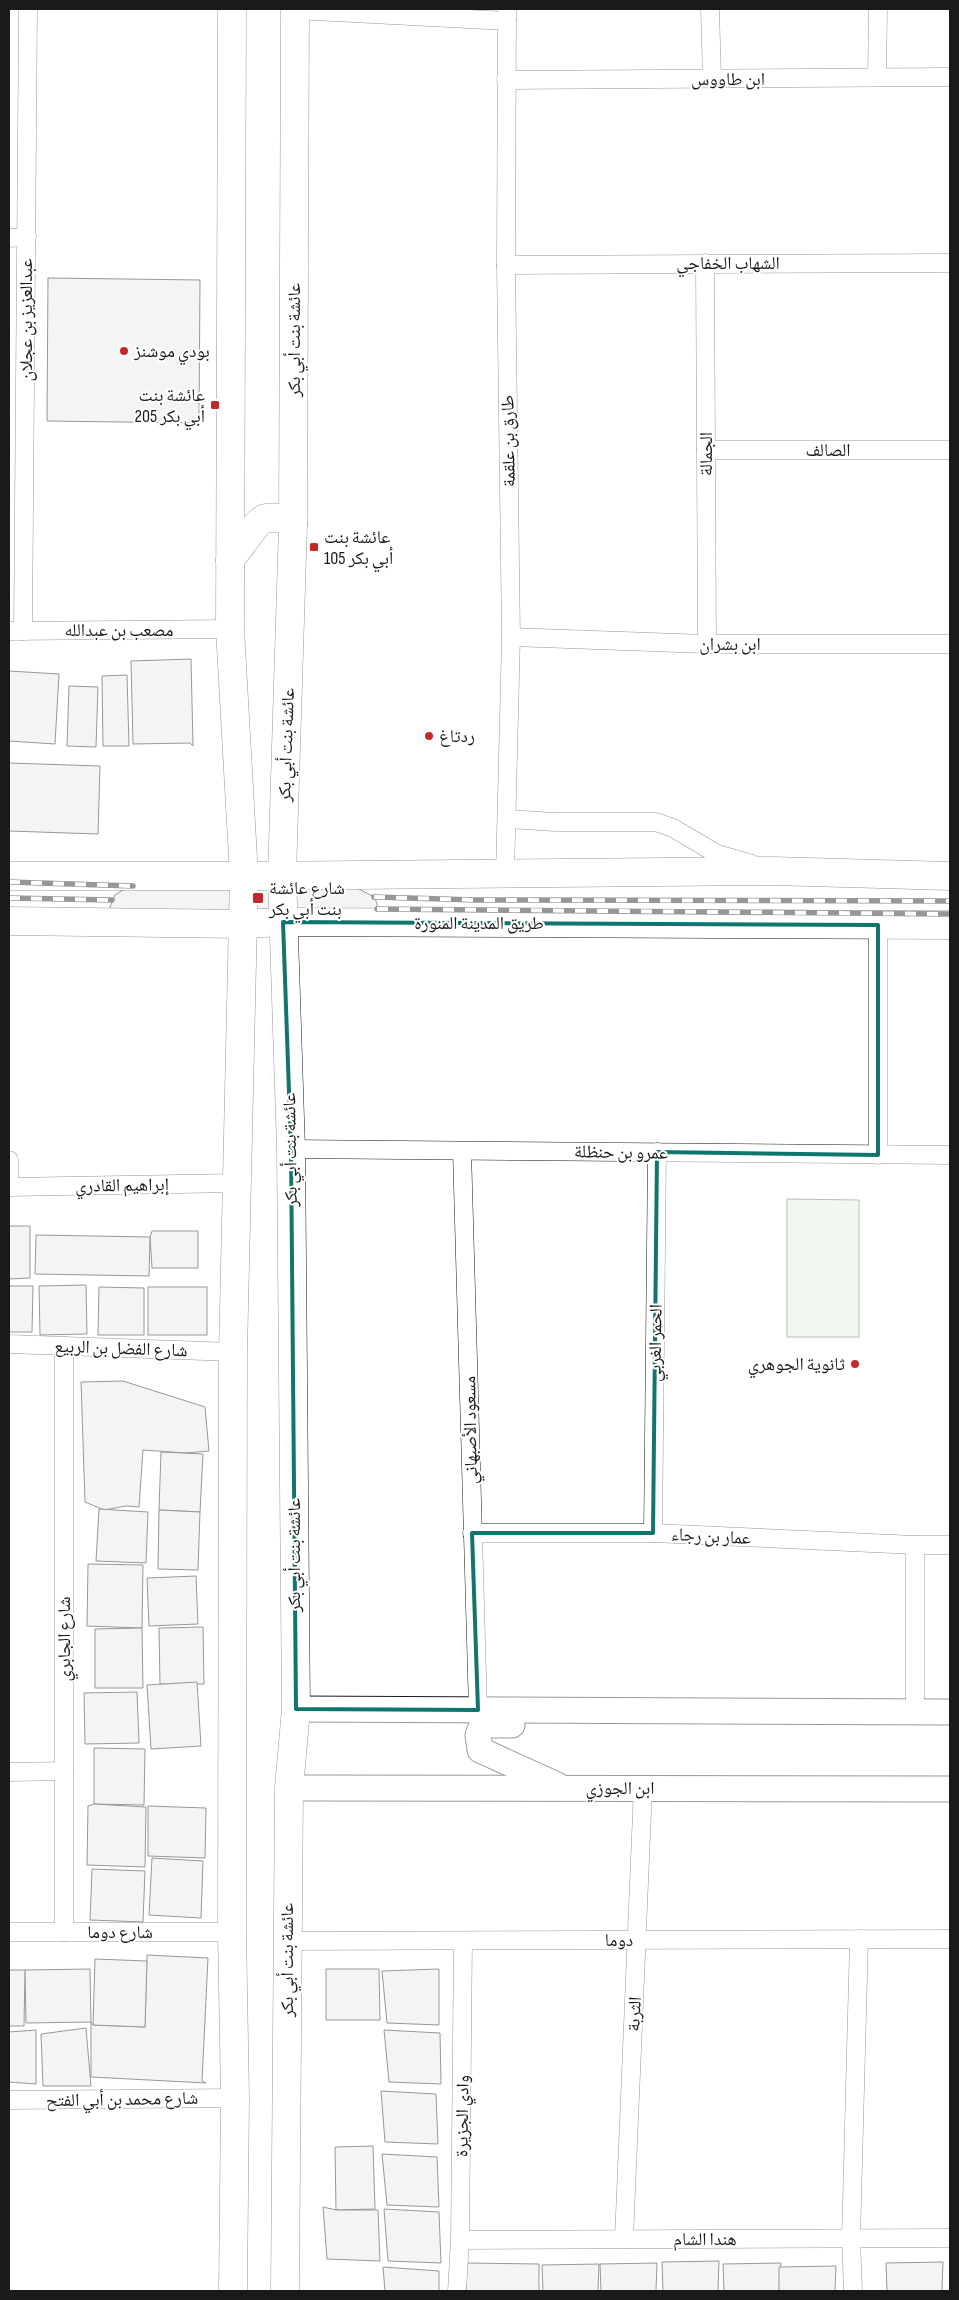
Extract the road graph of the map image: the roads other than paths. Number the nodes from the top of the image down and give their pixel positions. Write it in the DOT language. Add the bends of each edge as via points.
graph roads {
  1 [pos="28,9"];
  2 [pos="232,9"];
  3 [pos="290,9"];
  4 [pos="710,9"];
  5 [pos="878,9"];
  6 [pos="507,15"];
  7 [pos="877,77"];
  8 [pos="950,77"];
  9 [pos="712,79"];
  10 [pos="506,80"];
  11 [pos="26,237"];
  12 [pos="9,238"];
  13 [pos="950,263"];
  14 [pos="705,264"];
  15 [pos="506,265"];
  16 [pos="706,450"];
  17 [pos="950,450"];
  18 [pos="293,524"];
  19 [pos="230,560"];
  20 [pos="230,629"];
  21 [pos="16,631"];
  22 [pos="511,637"];
  23 [pos="707,644"];
  24 [pos="950,644"];
  25 [pos="507,819"];
  26 [pos="773,871"];
  27 [pos="505,874"];
  28 [pos="282,875"];
  29 [pos="9,876"];
  30 [pos="244,876"];
  31 [pos="950,876"];
  32 [pos="9,921"];
  33 [pos="283,922"];
  34 [pos="241,924"];
  35 [pos="878,925"];
  36 [pos="950,925"];
  37 [pos="291,1149"];
  38 [pos="462,1150"];
  39 [pos="657,1152"];
  40 [pos="878,1154"];
  41 [pos="950,1155"];
  42 [pos="9,1160"];
  43 [pos="236,1183"];
  44 [pos="9,1186"];
  45 [pos="9,1344"];
  46 [pos="64,1346"];
  47 [pos="233,1352"];
  48 [pos="472,1533"];
  49 [pos="653,1533"];
  50 [pos="915,1545"];
  51 [pos="950,1545"];
  52 [pos="296,1710"];
  53 [pos="478,1710"];
  54 [pos="602,1711"];
  55 [pos="915,1712"];
  56 [pos="950,1712"];
  57 [pos="64,1771"];
  58 [pos="9,1772"];
  59 [pos="290,1788"];
  60 [pos="564,1788"];
  61 [pos="643,1788"];
  62 [pos="950,1788"];
  63 [pos="9,1932"];
  64 [pos="64,1932"];
  65 [pos="232,1932"];
  66 [pos="859,1939"];
  67 [pos="950,1939"];
  68 [pos="637,1940"];
  69 [pos="287,1941"];
  70 [pos="463,1941"];
  71 [pos="235,2098"];
  72 [pos="9,2100"];
  73 [pos="851,2238"];
  74 [pos="950,2238"];
  75 [pos="624,2239"];
  76 [pos="460,2240"];
  77 [pos="233,2291"];
  78 [pos="285,2291"];
  79 [pos="457,2291"];
  80 [pos="853,2291"];
  1 -- 11 [label="street, عبدالعزيز بن عجلان"];
  2 -- 19 [label="main road"];
  3 -- 6 [label="street"];
  3 -- 18 [label="main road, عائشة بنت أبي بكر" via="294,46"];
  4 -- 9 [label="street"];
  5 -- 7 [label="street"];
  6 -- 10 [label="street, طارق بن علقمة"];
  7 -- 8 [label="street, ابن طاووس"];
  7 -- 9 [label="street, ابن طاووس"];
  9 -- 10 [label="street, ابن طاووس"];
  10 -- 15 [label="street, طارق بن علقمة"];
  11 -- 12 [label="street"];
  11 -- 21 [label="street, عبدالعزيز بن عجلان"];
  13 -- 14 [label="street, الشهاب الخفاجي"];
  14 -- 15 [label="street, الشهاب الخفاجي"];
  14 -- 16 [label="street, الجمالة"];
  15 -- 22 [label="street, طارق بن علقمة"];
  16 -- 17 [label="street, الصالف"];
  16 -- 23 [label="street, الجمالة"];
  18 -- 19 [label="main road" via="281,518 265,518"];
  18 -- 28 [label="main road, عائشة بنت أبي بكر"];
  19 -- 20 [label="main road"];
  20 -- 21 [label="street, مصعب بن عبدالله"];
  20 -- 30 [label="main road"];
  22 -- 23 [label="street, ابن بشران"];
  22 -- 25 [label="street, طارق بن علقمة"];
  23 -- 24 [label="street, ابن بشران"];
  25 -- 26 [label="street" via="656,822 673,828 717,854"];
  25 -- 27 [label="street, طارق بن علقمة"];
  26 -- 27 [label="main road"];
  26 -- 31 [label="main road"];
  27 -- 28 [label="main road"];
  28 -- 30 [label="main road"];
  28 -- 33 [label="main road, عائشة بنت أبي بكر"];
  29 -- 30 [label="main road"];
  30 -- 34 [label="main road"];
  32 -- 34 [label="main road, طريق المدينة المنورة"];
  33 -- 34 [label="main road, طريق المدينة المنورة"];
  33 -- 35 [label="main road, طريق المدينة المنورة"];
  33 -- 37 [label="main road, عائشة بنت أبي بكر"];
  34 -- 43 [label="main road"];
  35 -- 36 [label="main road, طريق المدينة المنورة"];
  35 -- 40 [label="street"];
  37 -- 38 [label="street, عمرو بن حنظلة"];
  37 -- 52 [label="main road, عائشة بنت أبي بكر"];
  38 -- 39 [label="street, عمرو بن حنظلة"];
  38 -- 48 [label="street, مسعود الأصبهاني"];
  39 -- 40 [label="street, عمرو بن حنظلة"];
  39 -- 49 [label="street, الحمر الغربي"];
  40 -- 41 [label="street, عمرو بن حنظلة"];
  42 -- 44 [label="street"];
  43 -- 44 [label="street, إبراهيم القادري"];
  43 -- 47 [label="main road"];
  45 -- 46 [label="street, شارع الفضل بن الربيع"];
  46 -- 47 [label="street, شارع الفضل بن الربيع"];
  46 -- 57 [label="street, شارع الجابري"];
  47 -- 65 [label="main road"];
  48 -- 49 [label="street, عمار بن رجاء"];
  48 -- 53 [label="street, مسعود الأصبهاني"];
  49 -- 50 [label="street, عمار بن رجاء"];
  50 -- 51 [label="street, عمار بن رجاء"];
  50 -- 55 [label="street"];
  52 -- 53 [label="street"];
  52 -- 59 [label="main road, عائشة بنت أبي بكر"];
  53 -- 54 [label="street"];
  54 -- 55 [label="street"];
  54 -- 60 [label="street" via="573,1723 482,1725 478,1735 480,1750"];
  55 -- 56 [label="street"];
  57 -- 58 [label="street"];
  57 -- 64 [label="street, شارع الجابري"];
  59 -- 60 [label="street, ابن الجوزي"];
  59 -- 69 [label="main road, عائشة بنت أبي بكر"];
  60 -- 61 [label="street, ابن الجوزي"];
  61 -- 62 [label="street, ابن الجوزي"];
  61 -- 68 [label="street, الثربة"];
  63 -- 64 [label="street, شارع دوما"];
  64 -- 65 [label="street, شارع دوما"];
  65 -- 71 [label="main road"];
  66 -- 67 [label="street, دوما"];
  66 -- 68 [label="street, دوما"];
  66 -- 73 [label="street"];
  68 -- 70 [label="street, دوما"];
  68 -- 75 [label="street, الثربة"];
  69 -- 70 [label="street, دوما"];
  69 -- 78 [label="main road, عائشة بنت أبي بكر"];
  70 -- 76 [label="street, وادي الجزيرة"];
  71 -- 72 [label="street, شارع محمد بن أبي الفتح"];
  71 -- 77 [label="main road"];
  73 -- 74 [label="street, هندا الشام"];
  73 -- 75 [label="street, هندا الشام"];
  73 -- 80 [label="street"];
  75 -- 76 [label="street, هندا الشام"];
  76 -- 79 [label="street, وادي الجزيرة"];
}
